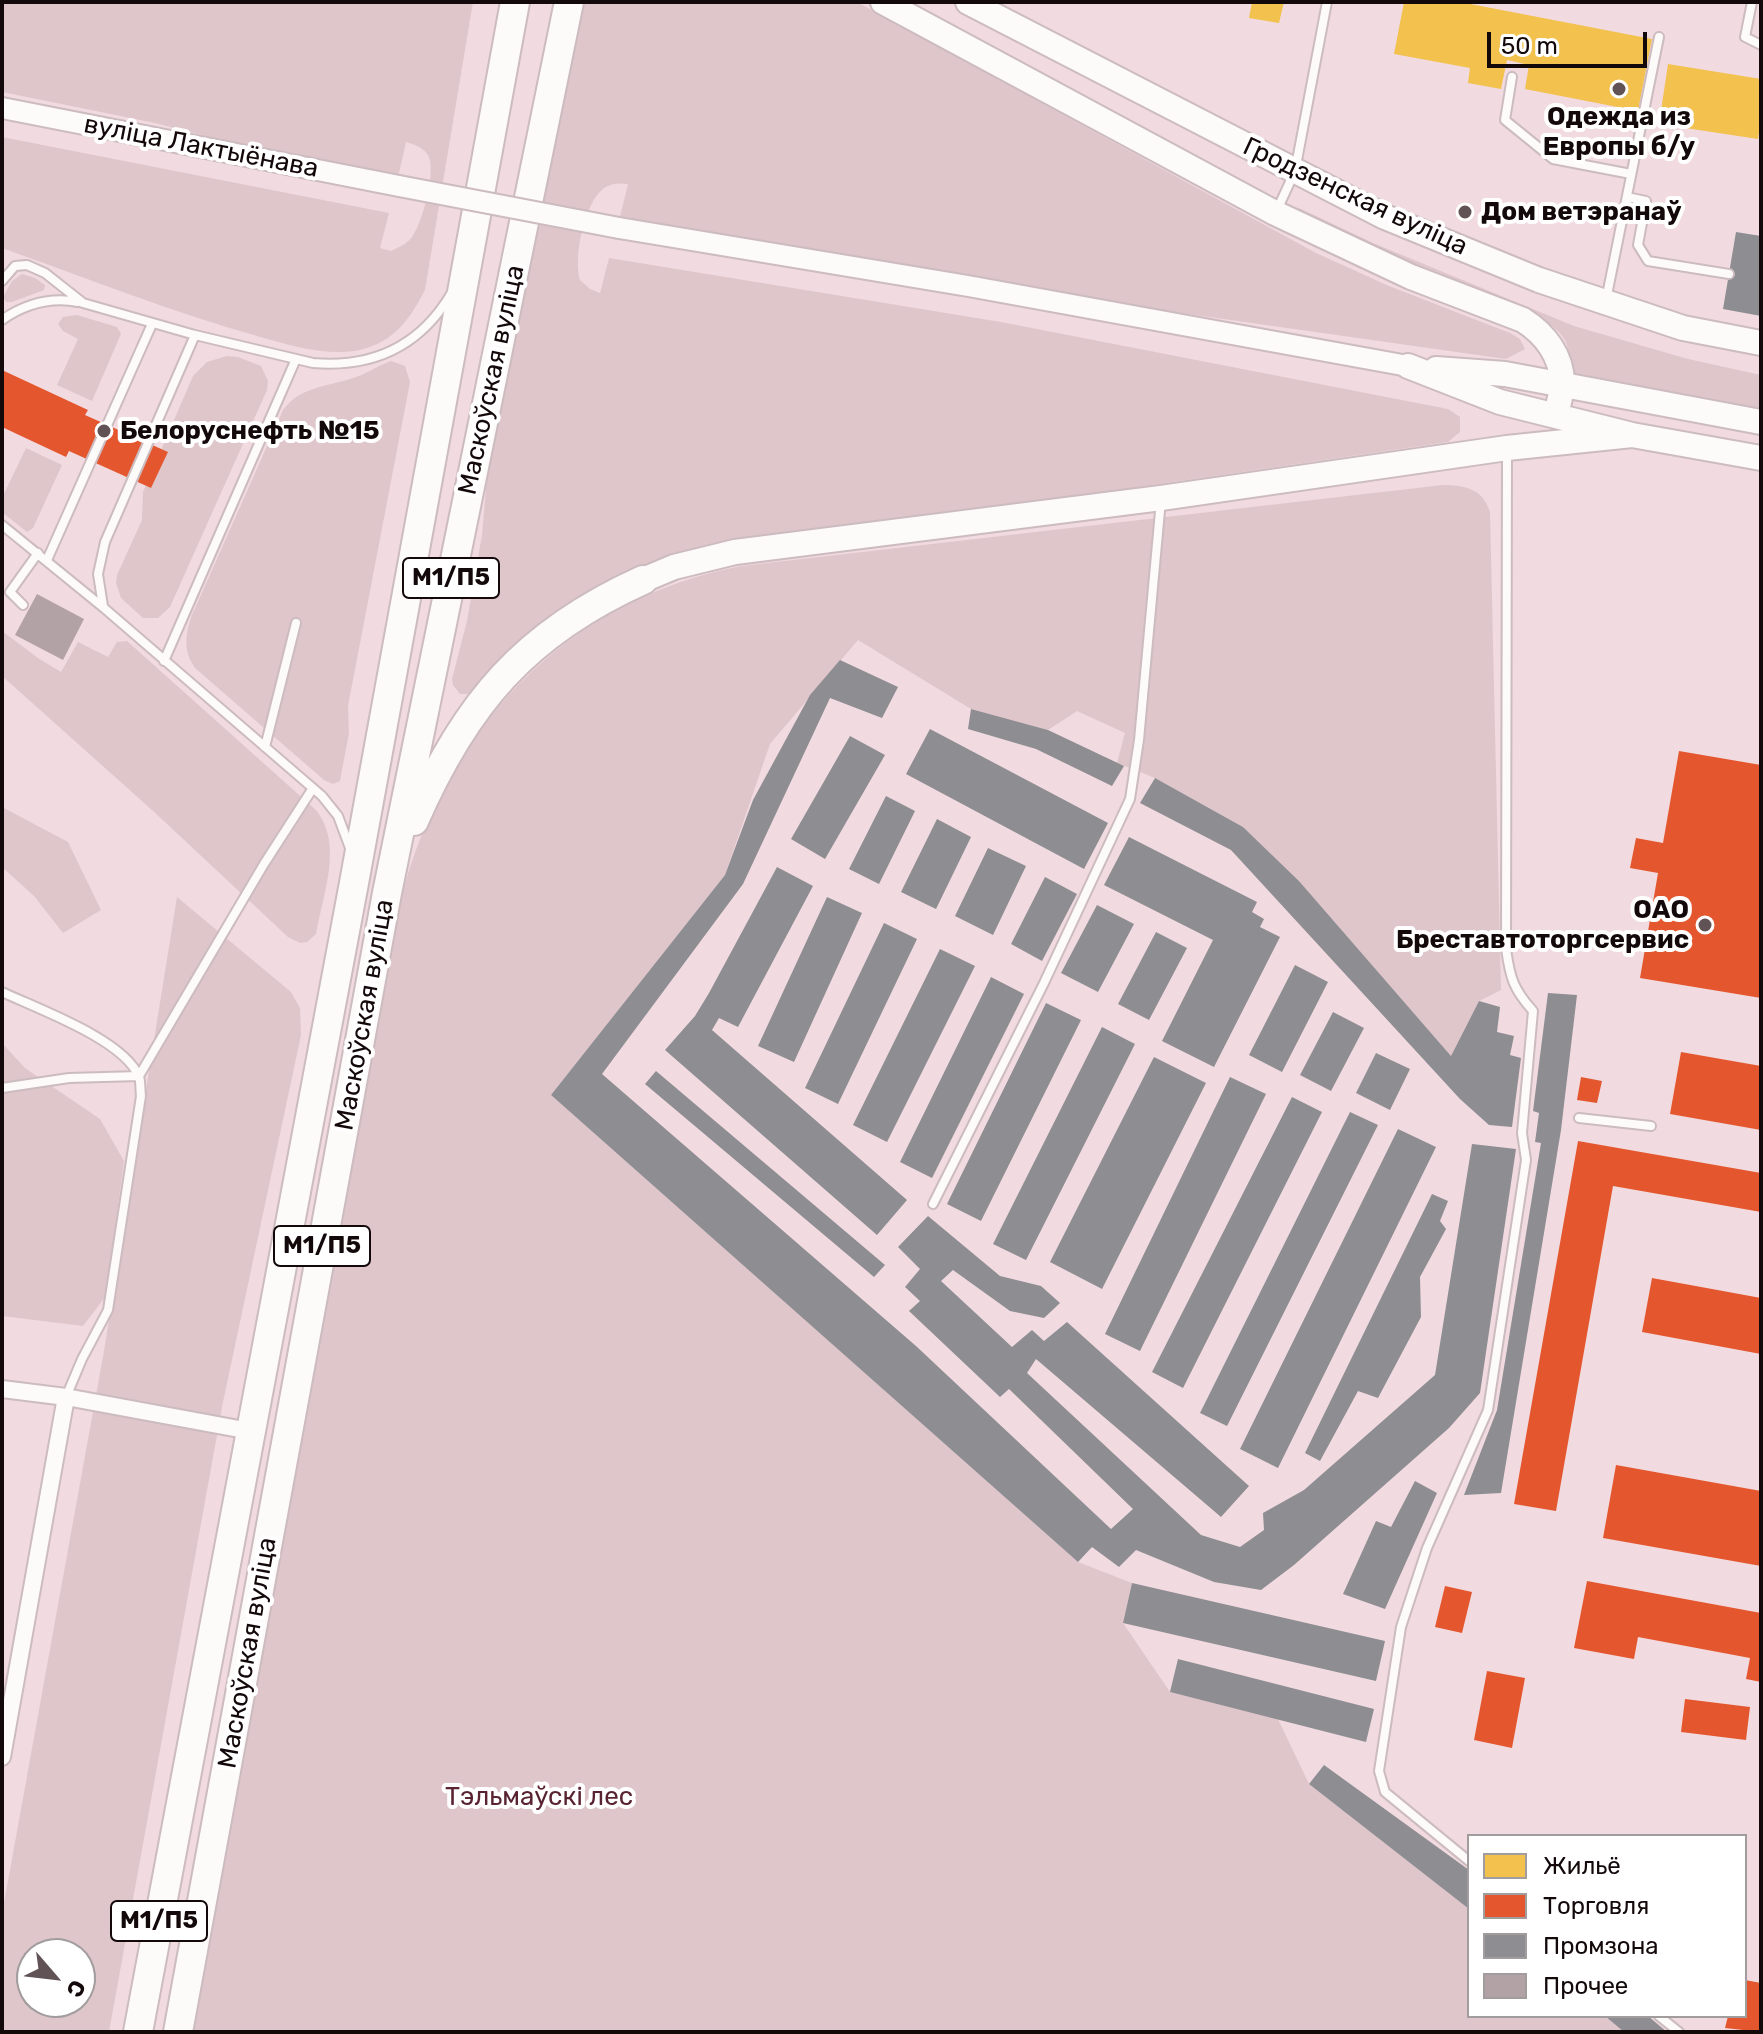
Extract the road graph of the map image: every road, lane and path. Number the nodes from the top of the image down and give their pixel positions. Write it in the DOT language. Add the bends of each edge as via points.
graph roads {
  1 [pos="515,2"];
  2 [pos="569,2"];
  3 [pos="883,2"];
  4 [pos="968,2"];
  5 [pos="1327,2"];
  6 [pos="1752,2"];
  7 [pos="1659,37"];
  8 [pos="1761,45"];
  9 [pos="1512,77"];
  10 [pos="2,108"];
  11 [pos="1295,171"];
  12 [pos="1631,174"];
  13 [pos="1627,197"];
  14 [pos="1275,213"];
  15 [pos="465,269"];
  16 [pos="1729,274"];
  17 [pos="2,281"];
  18 [pos="1606,301"];
  19 [pos="83,303"];
  20 [pos="2,320"];
  21 [pos="152,324"];
  22 [pos="195,335"];
  23 [pos="1761,343"];
  24 [pos="296,359"];
  25 [pos="1408,366"];
  26 [pos="1562,384"];
  27 [pos="1556,415"];
  28 [pos="1761,422"];
  29 [pos="1632,435"];
  30 [pos="1507,448"];
  31 [pos="1761,458"];
  32 [pos="1161,498"];
  33 [pos="2,525"];
  34 [pos="38,553"];
  35 [pos="47,560"];
  36 [pos="643,580"];
  37 [pos="23,605"];
  38 [pos="104,608"];
  39 [pos="296,623"];
  40 [pos="164,661"];
  41 [pos="265,747"];
  42 [pos="313,788"];
  43 [pos="354,883"];
  44 [pos="387,893"];
  45 [pos="2,992"];
  46 [pos="139,1076"];
  47 [pos="2,1088"];
  48 [pos="1579,1118"];
  49 [pos="1651,1126"];
  50 [pos="933,1204"];
  51 [pos="2,1389"];
  52 [pos="66,1397"];
  53 [pos="250,1431"];
  54 [pos="288,1438"];
  55 [pos="2,1757"];
  56 [pos="1467,1859"];
  57 [pos="1662,2018"];
  58 [pos="138,2032"];
  59 [pos="178,2032"];
  60 [pos="1679,2032"];
  1 -- 15 [label="highway, Маскоўская вуліца / М1/П5"];
  2 -- 44 [label="highway, Маскоўская вуліца / М1/П5"];
  3 -- 14 [label="main road, Гродзенская вуліца"];
  4 -- 11 [label="main road, Гродзенская вуліца" via="1004,15"];
  5 -- 11 [label="lane"];
  6 -- 8 [label="lane" via="1745,37"];
  7 -- 12 [label="lane"];
  9 -- 12 [label="lane" via="1505,120 1553,159"];
  10 -- 25 [label="street, вуліца Лактыёнава, bridge" via="619,228"];
  11 -- 14 [label="lane"];
  11 -- 18 [label="main road, Гродзенская вуліца" via="1385,217 1539,280"];
  12 -- 13 [label="lane"];
  13 -- 16 [label="lane" via="1646,201 1638,245 1648,261"];
  13 -- 18 [label="lane"];
  14 -- 26 [label="main road, Гродзенская вуліца" via="1411,277 1523,320 1554,351"];
  15 -- 24 [label="lane" via="423,330 387,353 353,363"];
  15 -- 43 [label="highway, Маскоўская вуліца / М1/П5"];
  17 -- 19 [label="lane" via="15,266 27,265"];
  18 -- 23 [label="main road, Гродзенская вуліца" via="1683,328"];
  19 -- 20 [label="lane" via="37,303"];
  19 -- 21 [label="lane"];
  21 -- 22 [label="lane"];
  21 -- 35 [label="lane"];
  22 -- 24 [label="lane"];
  22 -- 38 [label="lane" via="105,542 98,574"];
  24 -- 40 [label="lane"];
  25 -- 26 [label="main road"];
  25 -- 27 [label="main road" via="1500,402"];
  26 -- 27 [label="main road, Гродзенская вуліца"];
  26 -- 28 [label="main road"];
  27 -- 29 [label="main road"];
  29 -- 30 [label="main road"];
  29 -- 31 [label="main road"];
  30 -- 32 [label="main road"];
  30 -- 56 [label="lane" via="1506,949 1510,976 1533,1011 1522,1133 1526,1160 1488,1410 1427,1548 1401,1627 1379,1771 1385,1792"];
  32 -- 36 [label="main road" via="735,552"];
  32 -- 50 [label="lane" via="1130,799"];
  33 -- 34 [label="lane"];
  34 -- 35 [label="lane"];
  34 -- 37 [label="lane" via="10,592"];
  35 -- 38 [label="lane"];
  36 -- 44 [label="highway" via="559,626 486,693 432,782"];
  38 -- 40 [label="lane"];
  39 -- 41 [label="lane"];
  40 -- 41 [label="lane"];
  41 -- 42 [label="lane"];
  42 -- 43 [label="lane" via="344,828"];
  42 -- 46 [label="lane"];
  43 -- 53 [label="highway, Маскоўская вуліца / М1/П5"];
  44 -- 54 [label="highway, Маскоўская вуліца / М1/П5"];
  45 -- 46 [label="lane" via="110,1043"];
  46 -- 47 [label="lane" via="69,1078"];
  46 -- 52 [label="lane" via="141,1096 108,1310"];
  48 -- 49 [label="lane"];
  51 -- 52 [label="street"];
  52 -- 53 [label="street"];
  52 -- 55 [label="street"];
  53 -- 54 [label="highway"];
  53 -- 58 [label="highway, Маскоўская вуліца / М1/П5"];
  54 -- 59 [label="highway, Маскоўская вуліца / М1/П5"];
  57 -- 60 [label="lane"];
}
